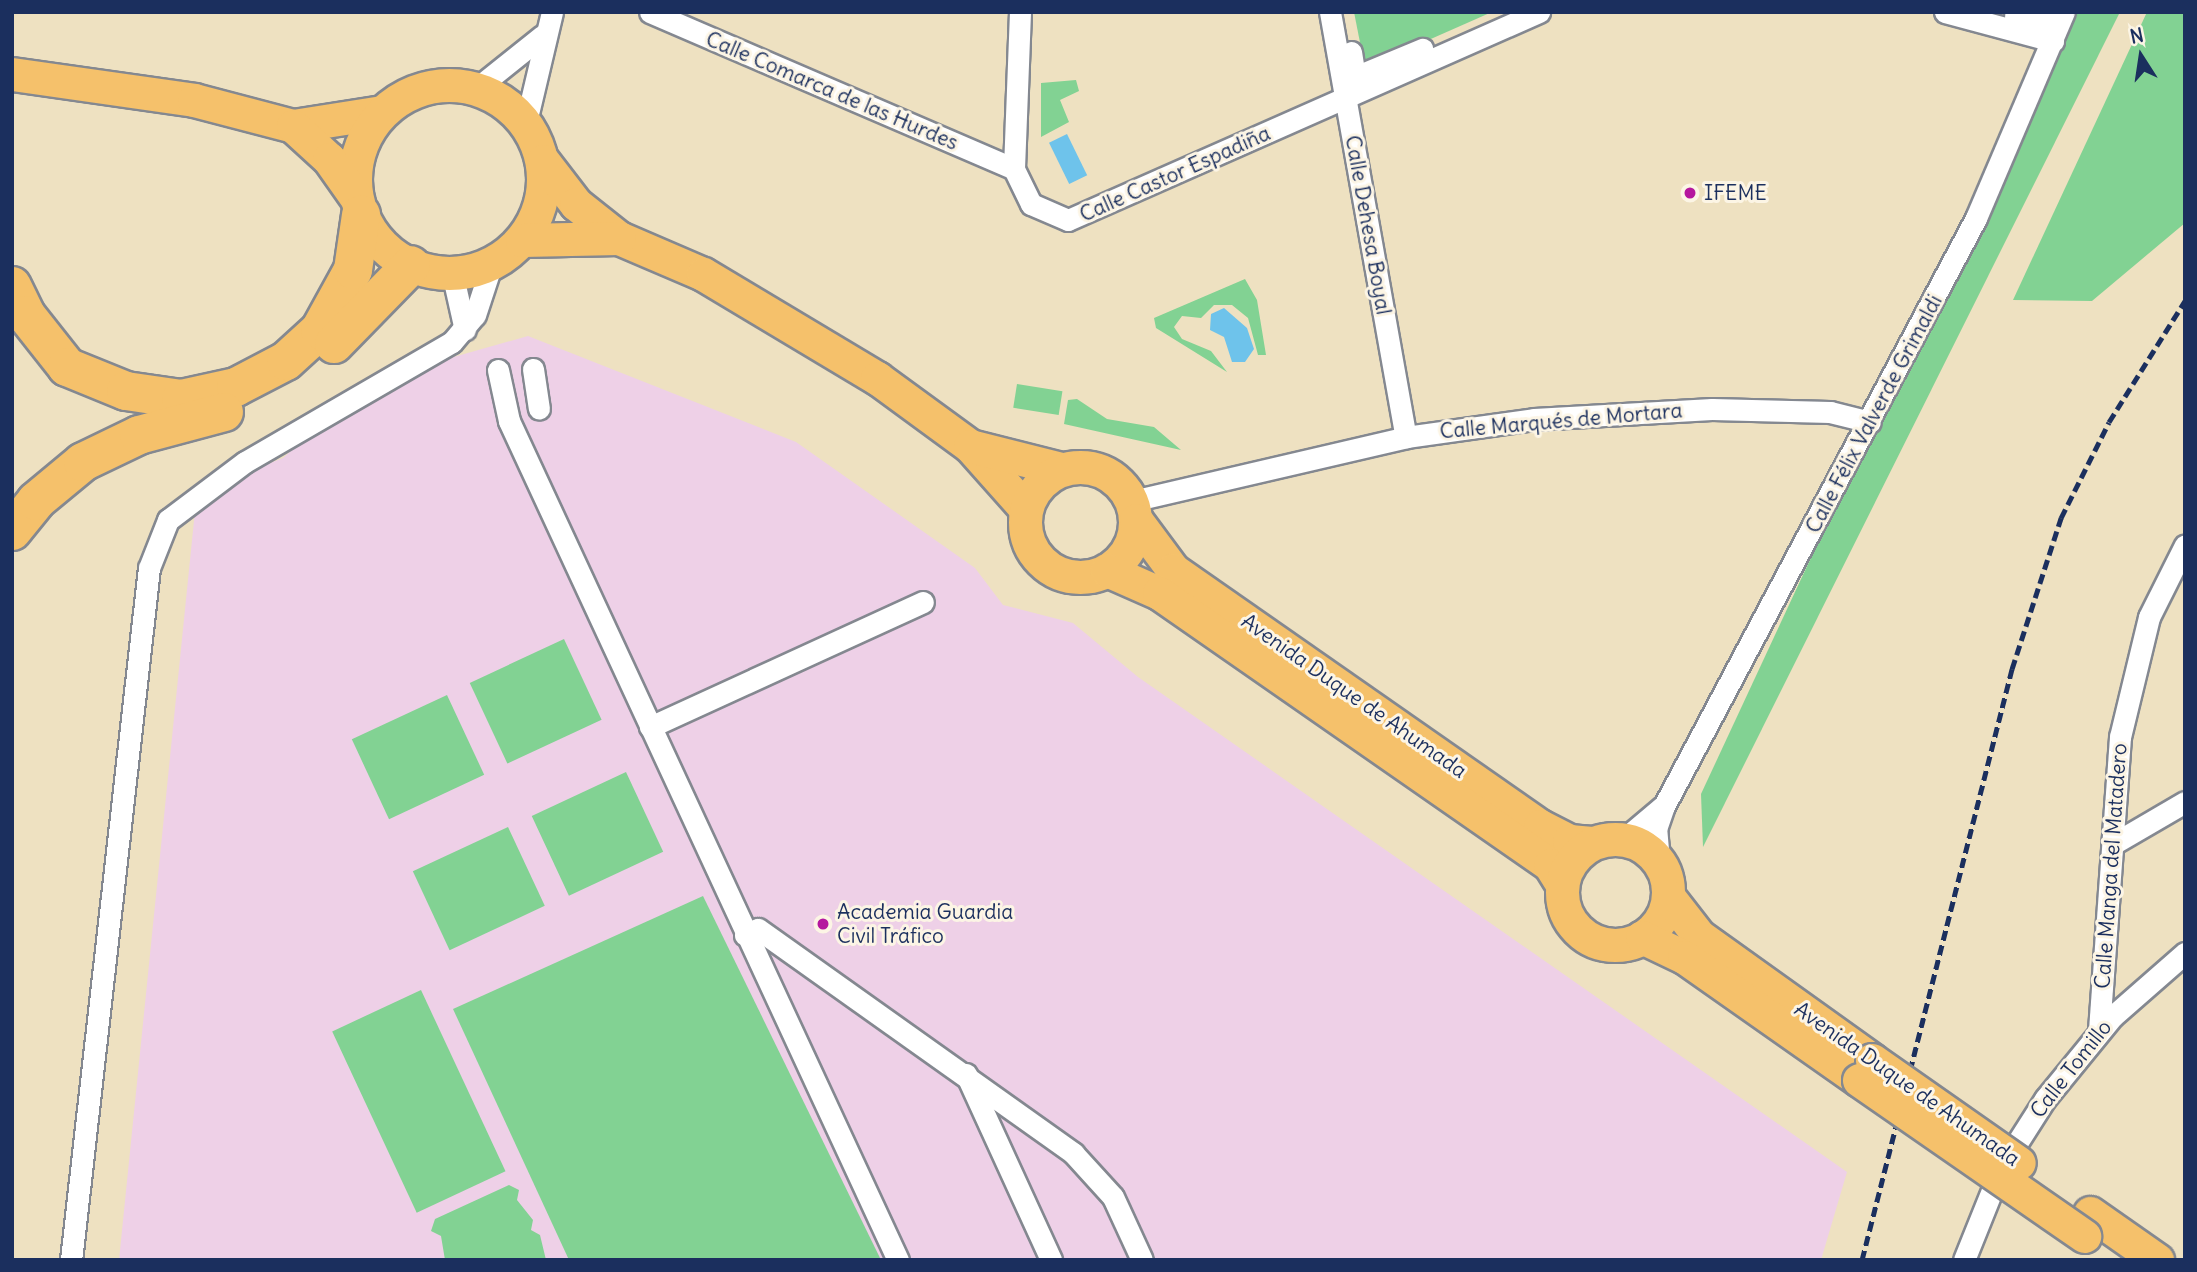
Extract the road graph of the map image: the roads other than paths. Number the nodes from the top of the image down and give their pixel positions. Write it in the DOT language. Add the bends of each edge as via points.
graph roads {
  1 [pos="552,12"];
  2 [pos="650,12"];
  3 [pos="1020,12"];
  4 [pos="1330,12"];
  5 [pos="1343,12"];
  6 [pos="1512,12"];
  7 [pos="1539,12"];
  8 [pos="1945,12"];
  9 [pos="1999,12"];
  10 [pos="2044,12"];
  11 [pos="2064,12"];
  12 [pos="542,36"];
  13 [pos="2053,41"];
  14 [pos="12,74"];
  15 [pos="477,88"];
  16 [pos="1345,99"];
  17 [pos="382,111"];
  18 [pos="526,122"];
  19 [pos="293,126"];
  20 [pos="543,161"];
  21 [pos="1014,169"];
  22 [pos="358,206"];
  23 [pos="620,238"];
  24 [pos="522,240"];
  25 [pos="492,262"];
  26 [pos="411,265"];
  27 [pos="452,272"];
  28 [pos="12,286"];
  29 [pos="465,330"];
  30 [pos="533,369"];
  31 [pos="498,370"];
  32 [pos="539,409"];
  33 [pos="1870,422"];
  34 [pos="1406,437"];
  35 [pos="970,446"];
  36 [pos="1061,470"];
  37 [pos="1026,509"];
  38 [pos="1134,511"];
  39 [pos="12,531"];
  40 [pos="2185,545"];
  41 [pos="1107,570"];
  42 [pos="923,602"];
  43 [pos="650,727"];
  44 [pos="2185,802"];
  45 [pos="1664,806"];
  46 [pos="1608,841"];
  47 [pos="2113,844"];
  48 [pos="1659,861"];
  49 [pos="1562,884"];
  50 [pos="1668,895"];
  51 [pos="745,936"];
  52 [pos="1642,937"];
  53 [pos="2185,954"];
  54 [pos="2099,1030"];
  55 [pos="1866,1070"];
  56 [pos="965,1072"];
  57 [pos="2087,1225"];
  58 [pos="71,1260"];
  59 [pos="898,1260"];
  60 [pos="1051,1260"];
  61 [pos="1142,1260"];
  62 [pos="1964,1260"];
  63 [pos="2118,1260"];
  64 [pos="2157,1260"];
  1 -- 12 [label="street"];
  2 -- 21 [label="street, Calle Comarca de las Hurdes"];
  3 -- 21 [label="street, Calle Castor Espadiña"];
  4 -- 16 [label="street, Calle Dehesa Boyal"];
  5 -- 6 [label="street" via="1355,77"];
  7 -- 16 [label="street, Calle Castor Espadiña"];
  8 -- 13 [label="street"];
  9 -- 10 [label="street" via="2041,23"];
  11 -- 13 [label="street, Calle Félix Valverde Grimaldi"];
  12 -- 15 [label="street"];
  12 -- 18 [label="street"];
  13 -- 33 [label="street, Calle Félix Valverde Grimaldi" via="1976,218"];
  14 -- 19 [label="main road" via="194,100"];
  15 -- 17 [label="main road" via="426,86"];
  15 -- 18 [label="main road"];
  16 -- 21 [label="street, Calle Castor Espadiña" via="1068,220 1031,204"];
  16 -- 34 [label="street, Calle Dehesa Boyal"];
  17 -- 19 [label="main road"];
  17 -- 22 [label="main road" via="356,161"];
  18 -- 20 [label="main road"];
  19 -- 22 [label="main road" via="329,159"];
  20 -- 23 [label="main road" via="576,204"];
  20 -- 24 [label="main road" via="544,189"];
  22 -- 26 [label="main road" via="390,253"];
  22 -- 28 [label="highway" via="354,270 320,330 286,361 236,387 181,399 126,391 67,367 26,315"];
  23 -- 24 [label="main road"];
  23 -- 35 [label="main road" via="775,313"];
  24 -- 25 [label="main road"];
  25 -- 27 [label="main road"];
  25 -- 29 [label="street"];
  26 -- 27 [label="main road"];
  26 -- 39 [label="highway" via="293,379 251,404 139,435 83,462 36,501"];
  27 -- 29 [label="street"];
  29 -- 58 [label="street" via="245,462 169,520 149,568"];
  30 -- 32 [label="street"];
  31 -- 43 [label="street" via="509,421"];
  33 -- 34 [label="street, Calle Marqués de Mortara" via="1830,412 1699,410 1534,419"];
  33 -- 45 [label="street, Calle Félix Valverde Grimaldi"];
  34 -- 38 [label="street, Calle Marqués de Mortara"];
  35 -- 36 [label="main road"];
  35 -- 37 [label="main road"];
  36 -- 37 [label="main road" via="1045,479"];
  36 -- 38 [label="main road" via="1100,470"];
  37 -- 41 [label="main road" via="1032,550 1049,568 1077,576"];
  38 -- 41 [label="main road" via="1132,542"];
  38 -- 46 [label="main road, Avenida Duque de Ahumada" via="1174,570 1540,826 1569,841"];
  40 -- 47 [label="street, Calle Manga del Matadero" via="2149,617 2134,670 2120,737"];
  41 -- 49 [label="main road, Avenida Duque de Ahumada" via="1159,593 1541,859"];
  42 -- 43 [label="street"];
  43 -- 51 [label="street"];
  44 -- 47 [label="street"];
  45 -- 46 [label="street, Calle Félix Valverde Grimaldi"];
  45 -- 48 [label="street, Calle Félix Valverde Grimaldi" via="1656,829"];
  46 -- 48 [label="main road"];
  46 -- 49 [label="main road" via="1573,858"];
  47 -- 54 [label="street, Calle Manga del Matadero"];
  48 -- 50 [label="main road"];
  49 -- 52 [label="main road" via="1564,910 1586,937 1609,945"];
  50 -- 52 [label="main road" via="1660,920"];
  50 -- 55 [label="main road, Avenida Duque de Ahumada" via="1699,936"];
  51 -- 56 [label="street" via="758,929"];
  51 -- 59 [label="street"];
  52 -- 55 [label="main road, Avenida Duque de Ahumada" via="1684,957"];
  53 -- 54 [label="street, Calle Tomillo"];
  54 -- 62 [label="street, Calle Tomillo" via="2001,1168"];
  55 -- 57 [label="main road, Avenida Duque de Ahumada, bridge"];
  56 -- 60 [label="street"];
  56 -- 61 [label="street" via="1097,1175"];
  57 -- 63 [label="main road, Avenida Duque de Ahumada"];
  57 -- 64 [label="main road, Avenida Duque de Ahumada"];
}
